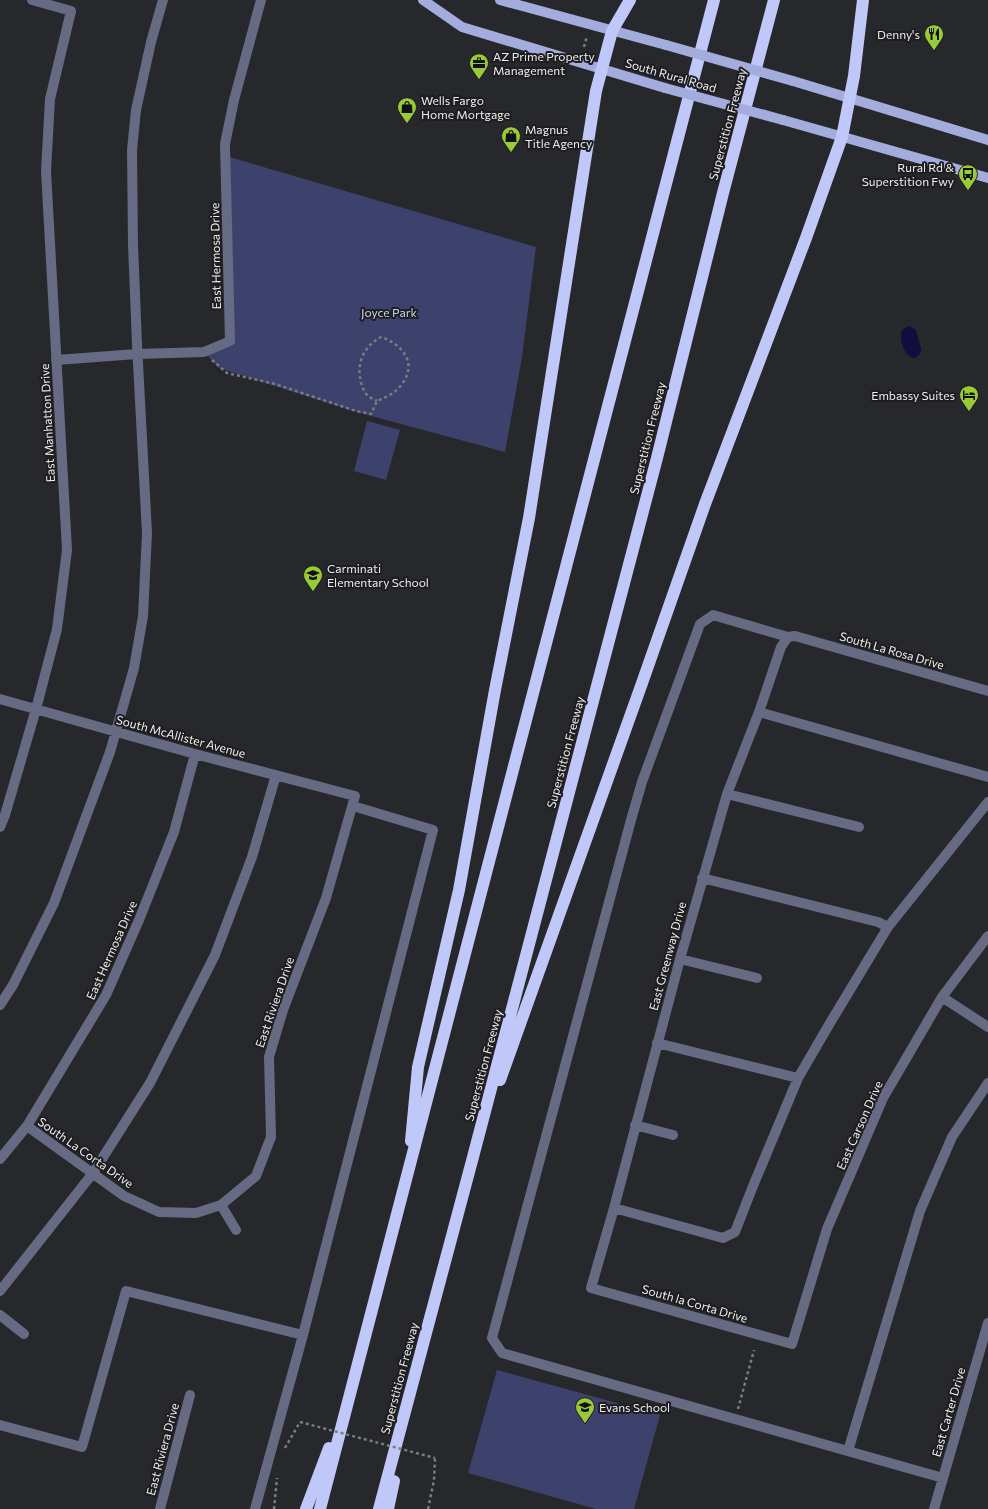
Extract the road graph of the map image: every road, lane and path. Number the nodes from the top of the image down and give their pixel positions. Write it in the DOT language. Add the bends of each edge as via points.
graph roads {
  1 [pos="32,0"];
  2 [pos="163,0"];
  3 [pos="261,0"];
  4 [pos="423,0"];
  5 [pos="500,0"];
  6 [pos="630,0"];
  7 [pos="714,0"];
  8 [pos="774,0"];
  9 [pos="863,0"];
  10 [pos="612,30"];
  11 [pos="587,36"];
  12 [pos="584,47"];
  13 [pos="602,68"];
  14 [pos="850,98"];
  15 [pos="842,137"];
  16 [pos="988,140"];
  17 [pos="988,178"];
  18 [pos="138,354"];
  19 [pos="56,360"];
  20 [pos="213,361"];
  21 [pos="377,401"];
  22 [pos="788,638"];
  23 [pos="988,691"];
  24 [pos="0,699"];
  25 [pos="36,709"];
  26 [pos="759,712"];
  27 [pos="114,731"];
  28 [pos="195,754"];
  29 [pos="276,775"];
  30 [pos="988,777"];
  31 [pos="727,794"];
  32 [pos="355,796"];
  33 [pos="988,802"];
  34 [pos="353,806"];
  35 [pos="0,827"];
  36 [pos="859,827"];
  37 [pos="702,878"];
  38 [pos="888,927"];
  39 [pos="988,936"];
  40 [pos="680,959"];
  41 [pos="757,978"];
  42 [pos="942,997"];
  43 [pos="0,1005"];
  44 [pos="988,1027"];
  45 [pos="657,1042"];
  46 [pos="798,1078"];
  47 [pos="988,1083"];
  48 [pos="635,1125"];
  49 [pos="27,1126"];
  50 [pos="673,1136"];
  51 [pos="473,1156"];
  52 [pos="0,1159"];
  53 [pos="93,1173"];
  54 [pos="408,1176"];
  55 [pos="222,1205"];
  56 [pos="614,1208"];
  57 [pos="236,1230"];
  58 [pos="591,1288"];
  59 [pos="0,1291"];
  60 [pos="0,1315"];
  61 [pos="988,1323"];
  62 [pos="24,1334"];
  63 [pos="303,1335"];
  64 [pos="792,1344"];
  65 [pos="754,1350"];
  66 [pos="416,1372"];
  67 [pos="351,1393"];
  68 [pos="190,1395"];
  69 [pos="735,1419"];
  70 [pos="0,1425"];
  71 [pos="284,1449"];
  72 [pos="848,1451"];
  73 [pos="277,1476"];
  74 [pos="943,1478"];
  75 [pos="160,1509"];
  76 [pos="255,1509"];
  77 [pos="274,1509"];
  78 [pos="306,1509"];
  79 [pos="320,1509"];
  80 [pos="378,1509"];
  81 [pos="388,1509"];
  82 [pos="428,1509"];
  83 [pos="934,1509"];
  1 -- 19 [label="street, East Manhatton Drive" via="71,11 50,99 46,171"];
  2 -- 18 [label="street" via="136,110 132,150"];
  3 -- 18 [label="street, East Hermosa Drive" via="225,144 230,341 204,352"];
  4 -- 13 [label="main road, South Rural Road" via="462,27"];
  5 -- 10 [label="main road"];
  6 -- 10 [label="highway"];
  7 -- 54 [label="highway"];
  8 -- 51 [label="highway, Superstition Freeway" via="657,458"];
  9 -- 14 [label="highway"];
  10 -- 13 [label="highway"];
  10 -- 14 [label="main road, bridge"];
  11 -- 12 [label="path"];
  13 -- 15 [label="main road, South Rural Road, bridge"];
  13 -- 54 [label="highway" via="595,99 530,518 495,690 459,890 418,1067"];
  14 -- 15 [label="highway"];
  14 -- 16 [label="main road"];
  15 -- 17 [label="main road, South Rural Road"];
  15 -- 51 [label="highway" via="705,504"];
  18 -- 19 [label="street, East Hermosa Drive"];
  18 -- 27 [label="street" via="147,533 143,616 134,668"];
  19 -- 25 [label="street, East Manhatton Drive" via="66,550 57,629"];
  20 -- 21 [label="path" via="227,373 275,384 371,414"];
  21 -- 21 [label="path" via="397,390 408,372 408,362 399,346 381,337 367,348 359,370 362,388 368,396"];
  22 -- 23 [label="street, South La Rosa Drive" via="795,636"];
  22 -- 26 [label="street, East Greenway Drive" via="781,647"];
  22 -- 69 [label="street, South La Rosa Drive" via="713,615 700,624 642,782 492,1338 502,1353"];
  24 -- 25 [label="street, South McAllister Avenue"];
  25 -- 27 [label="street, South McAllister Avenue"];
  25 -- 35 [label="street, East Manhatton Drive"];
  26 -- 30 [label="street"];
  26 -- 31 [label="street, East Greenway Drive"];
  27 -- 28 [label="street, South McAllister Avenue"];
  27 -- 43 [label="street" via="110,752 54,903 13,985"];
  28 -- 29 [label="street, South McAllister Avenue"];
  28 -- 49 [label="street, East Hermosa Drive" via="174,832 106,995"];
  29 -- 32 [label="street, South McAllister Avenue"];
  29 -- 53 [label="street" via="252,857 215,955 150,1083"];
  31 -- 36 [label="street"];
  31 -- 37 [label="street, East Greenway Drive"];
  32 -- 34 [label="street, East Riviera Drive"];
  33 -- 38 [label="street"];
  34 -- 55 [label="street, East Riviera Drive" via="326,898 283,1010 269,1057 271,1137 256,1176"];
  34 -- 63 [label="street" via="433,830"];
  37 -- 38 [label="street" via="878,922"];
  37 -- 40 [label="street, East Greenway Drive"];
  38 -- 46 [label="street"];
  39 -- 42 [label="street, East Carson Drive"];
  40 -- 41 [label="street"];
  40 -- 45 [label="street, East Greenway Drive"];
  42 -- 44 [label="street"];
  42 -- 64 [label="street, East Carson Drive" via="883,1098 827,1229"];
  45 -- 46 [label="street"];
  45 -- 48 [label="street, East Greenway Drive"];
  46 -- 56 [label="street" via="735,1232 723,1238"];
  47 -- 72 [label="street" via="952,1137 920,1211"];
  48 -- 50 [label="street"];
  48 -- 56 [label="street, East Greenway Drive"];
  49 -- 52 [label="street, East Hermosa Drive"];
  49 -- 53 [label="street, South La Corta Drive"];
  51 -- 66 [label="highway, Superstition Freeway"];
  53 -- 55 [label="street, South La Corta Drive" via="124,1196 159,1212 196,1213"];
  53 -- 59 [label="street"];
  54 -- 67 [label="highway"];
  55 -- 57 [label="street"];
  56 -- 58 [label="street, East Greenway Drive"];
  58 -- 64 [label="street, South la Corta Drive"];
  60 -- 62 [label="street"];
  61 -- 74 [label="street, East Carter Drive"];
  63 -- 70 [label="street" via="126,1290 82,1447"];
  63 -- 76 [label="street"];
  65 -- 69 [label="path"];
  66 -- 80 [label="highway, Superstition Freeway"];
  66 -- 81 [label="highway"];
  67 -- 78 [label="highway"];
  67 -- 79 [label="highway"];
  68 -- 75 [label="street, East Riviera Drive"];
  69 -- 72 [label="street"];
  71 -- 82 [label="path, bridge" via="300,1422 435,1458 434,1480"];
  72 -- 74 [label="street"];
  73 -- 77 [label="path"];
  74 -- 83 [label="street, East Carter Drive"];
}
